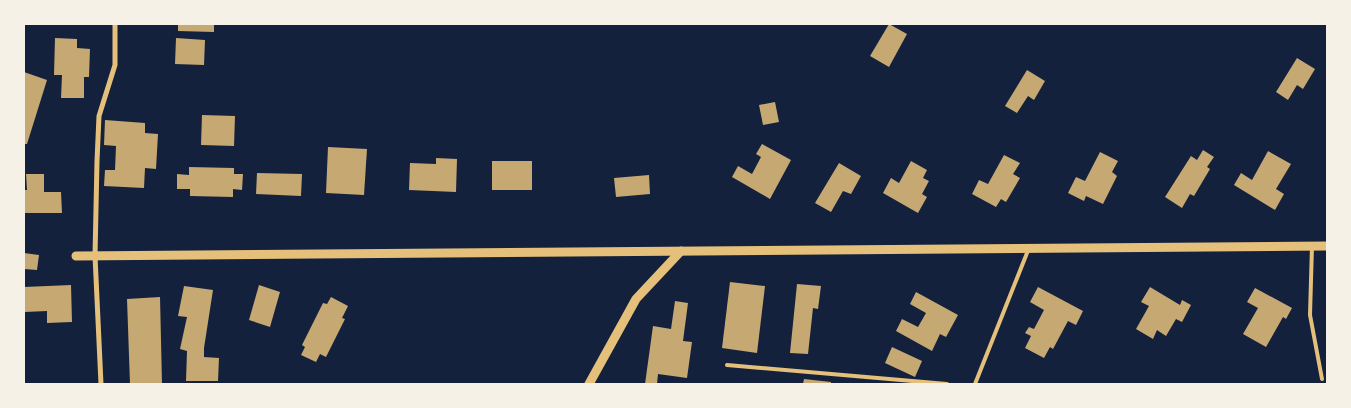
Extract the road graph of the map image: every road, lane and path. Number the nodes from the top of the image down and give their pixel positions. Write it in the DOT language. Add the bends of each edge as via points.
graph roads {
  1 [pos="115,24"];
  2 [pos="1312,246"];
  3 [pos="1327,246"];
  4 [pos="1029,248"];
  5 [pos="681,252"];
  6 [pos="76,256"];
  7 [pos="95,256"];
  8 [pos="727,365"];
  9 [pos="1322,379"];
  10 [pos="101,384"];
  11 [pos="588,384"];
  12 [pos="947,384"];
  13 [pos="975,384"];
  1 -- 7 [label="street" via="115,65 100,116"];
  2 -- 3 [label="street"];
  2 -- 4 [label="street"];
  2 -- 9 [label="lane" via="1310,315"];
  4 -- 5 [label="street"];
  4 -- 13 [label="lane"];
  5 -- 7 [label="street"];
  5 -- 11 [label="street" via="636,299"];
  6 -- 7 [label="street"];
  7 -- 10 [label="street"];
  8 -- 12 [label="lane"];
}
